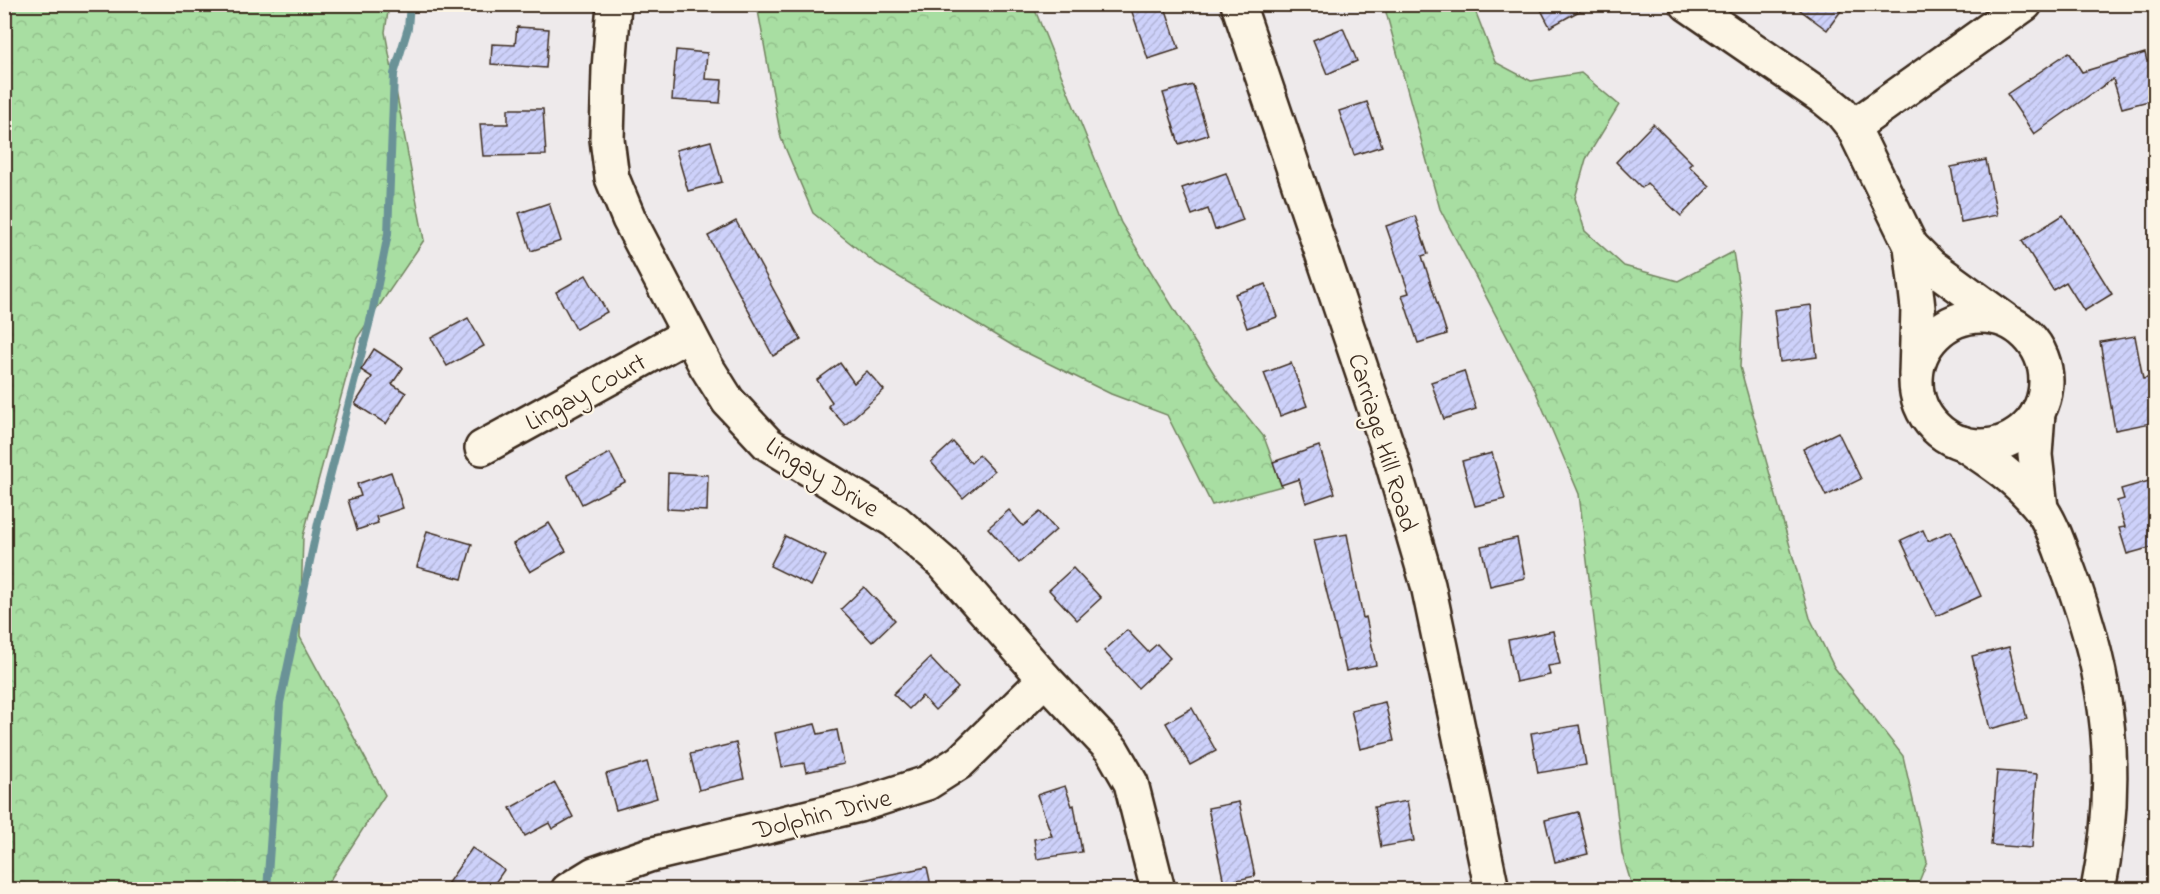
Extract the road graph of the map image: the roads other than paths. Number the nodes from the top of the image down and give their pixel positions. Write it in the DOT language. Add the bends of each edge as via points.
graph roads {
  1 [pos="614,4"];
  2 [pos="1238,4"];
  3 [pos="1687,4"];
  4 [pos="2025,4"];
  5 [pos="1853,128"];
  6 [pos="1911,246"];
  7 [pos="2006,320"];
  8 [pos="688,334"];
  9 [pos="1916,374"];
  10 [pos="2038,412"];
  11 [pos="1962,443"];
  12 [pos="482,448"];
  13 [pos="2041,508"];
  14 [pos="1045,679"];
  15 [pos="568,890"];
  16 [pos="1158,890"];
  17 [pos="1492,890"];
  18 [pos="2098,890"];
  1 -- 8 [label="street, Lingay Drive" via="607,140 612,178"];
  2 -- 17 [label="street, Carriage Hill Road" via="1388,448 1428,585"];
  3 -- 5 [label="street" via="1825,99"];
  4 -- 5 [label="street"];
  5 -- 6 [label="street"];
  6 -- 7 [label="street" via="1930,265"];
  6 -- 9 [label="street" via="1918,308"];
  7 -- 9 [label="street" via="1977,316 1951,323 1929,341"];
  7 -- 10 [label="street" via="2025,332 2041,356 2046,384"];
  8 -- 12 [label="street, Lingay Court"];
  8 -- 14 [label="street, Lingay Drive" via="728,401 750,428 768,444 903,528 943,563"];
  9 -- 11 [label="street" via="1919,401 1927,418 1942,433"];
  10 -- 11 [label="street" via="2026,428 2007,440 1986,446"];
  10 -- 13 [label="street" via="2035,455"];
  11 -- 13 [label="street" via="2001,467"];
  13 -- 18 [label="street" via="2079,600 2101,675 2111,796"];
  14 -- 15 [label="street, Dolphin Drive" via="960,762 927,783 859,805 649,855 594,874"];
  14 -- 16 [label="street, Lingay Drive" via="1112,750 1126,771"];
}
